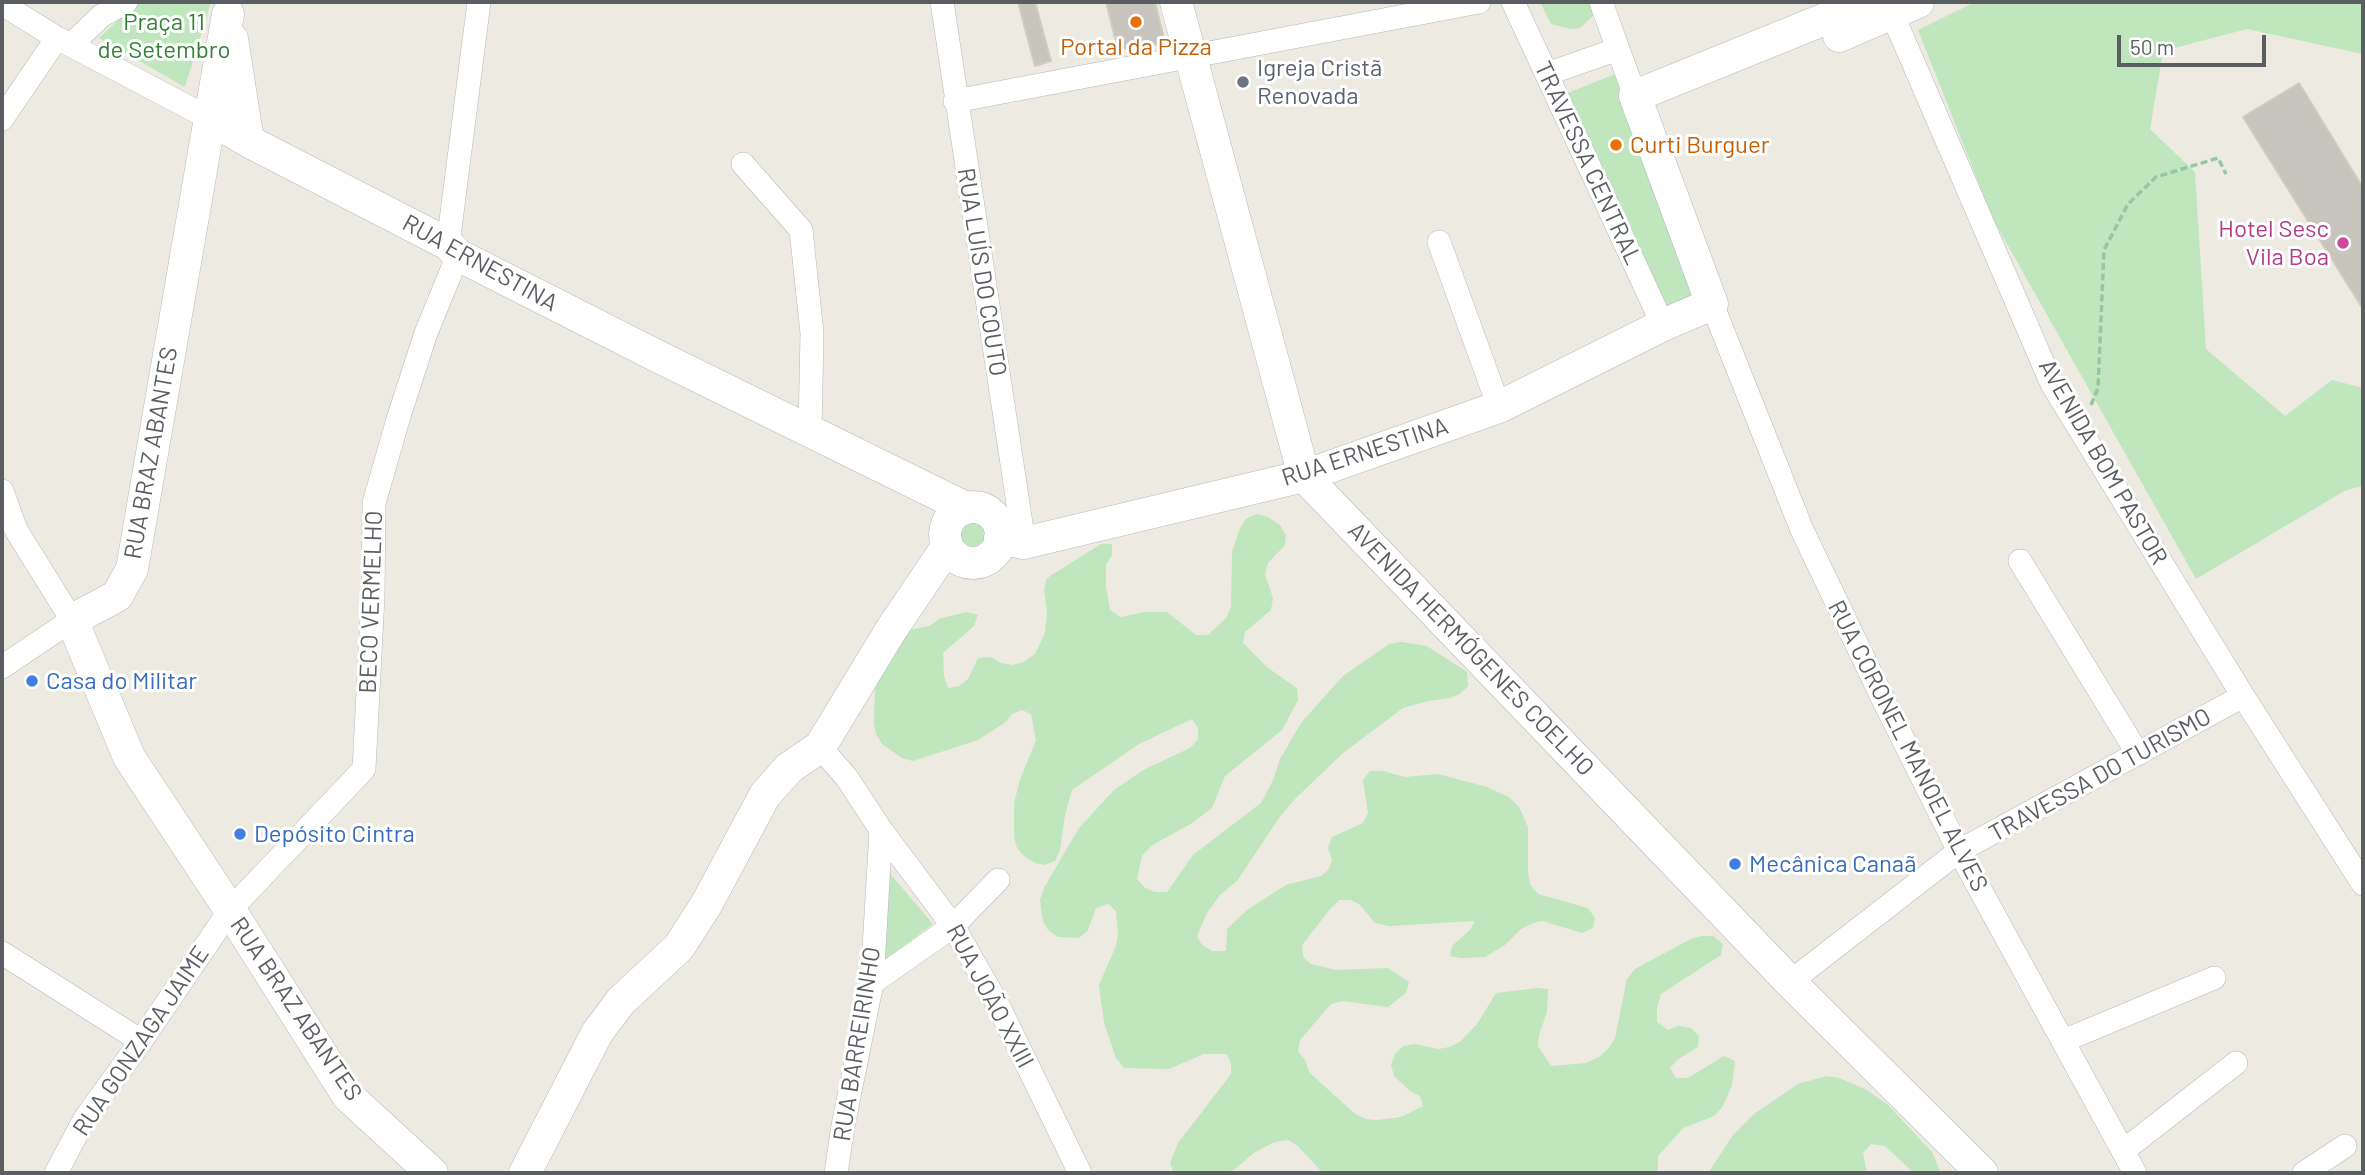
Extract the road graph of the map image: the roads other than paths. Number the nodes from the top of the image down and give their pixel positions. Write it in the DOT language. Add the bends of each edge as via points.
graph roads {
  1 [pos="126,2"];
  2 [pos="479,2"];
  3 [pos="942,2"];
  4 [pos="1176,2"];
  5 [pos="1479,2"];
  6 [pos="1513,2"];
  7 [pos="1601,2"];
  8 [pos="2,4"];
  9 [pos="1891,5"];
  10 [pos="228,8"];
  11 [pos="64,41"];
  12 [pos="1618,49"];
  13 [pos="1190,55"];
  14 [pos="1547,74"];
  15 [pos="956,101"];
  16 [pos="1639,105"];
  17 [pos="209,118"];
  18 [pos="2,119"];
  19 [pos="248,141"];
  20 [pos="743,164"];
  21 [pos="1439,242"];
  22 [pos="453,250"];
  23 [pos="1712,304"];
  24 [pos="1663,325"];
  25 [pos="1499,407"];
  26 [pos="810,431"];
  27 [pos="1304,476"];
  28 [pos="2,491"];
  29 [pos="966,508"];
  30 [pos="1012,540"];
  31 [pos="947,547"];
  32 [pos="2020,561"];
  33 [pos="72,620"];
  34 [pos="2,667"];
  35 [pos="2243,696"];
  36 [pos="820,747"];
  37 [pos="2138,754"];
  38 [pos="881,830"];
  39 [pos="1959,851"];
  40 [pos="998,880"];
  41 [pos="2363,884"];
  42 [pos="230,910"];
  43 [pos="953,926"];
  44 [pos="2,953"];
  45 [pos="2214,978"];
  46 [pos="1790,982"];
  47 [pos="872,983"];
  48 [pos="141,1041"];
  49 [pos="2063,1041"];
  50 [pos="2235,1063"];
  51 [pos="2345,1146"];
  52 [pos="2123,1151"];
  53 [pos="56,1173"];
  54 [pos="432,1173"];
  55 [pos="525,1173"];
  56 [pos="836,1173"];
  57 [pos="1080,1173"];
  58 [pos="1982,1173"];
  59 [pos="2135,1173"];
  60 [pos="2304,1173"];
  1 -- 11 [label="street"];
  2 -- 22 [label="street, BECO VERMELHO"];
  3 -- 15 [label="street, RUA LUÍS DO COUTO"];
  4 -- 13 [label="street, AVENIDA HERMÓGENES COELHO"];
  5 -- 13 [label="street"];
  6 -- 14 [label="street, TRAVESSA CENTRAL"];
  7 -- 12 [label="street"];
  8 -- 11 [label="street, RUA ERNESTINA"];
  9 -- 16 [label="street"];
  9 -- 35 [label="street, AVENIDA BOM PASTOR" via="2052,384"];
  10 -- 17 [label="street, RUA BRAZ ABANTES"];
  10 -- 19 [label="street"];
  11 -- 17 [label="street, RUA ERNESTINA"];
  11 -- 18 [label="street"];
  12 -- 14 [label="street"];
  12 -- 16 [label="street"];
  13 -- 15 [label="street"];
  13 -- 27 [label="street, AVENIDA HERMÓGENES COELHO"];
  14 -- 24 [label="street, TRAVESSA CENTRAL"];
  15 -- 30 [label="street, RUA LUÍS DO COUTO"];
  16 -- 23 [label="street"];
  17 -- 19 [label="street, RUA ERNESTINA"];
  17 -- 33 [label="street, RUA BRAZ ABANTES" via="132,569 117,596"];
  19 -- 22 [label="street, RUA ERNESTINA"];
  20 -- 26 [label="street" via="801,230 812,333"];
  21 -- 25 [label="street"];
  22 -- 26 [label="street, RUA ERNESTINA"];
  22 -- 42 [label="street, BECO VERMELHO" via="374,503 364,769"];
  23 -- 24 [label="street, RUA ERNESTINA"];
  23 -- 39 [label="street, RUA CORONEL MANOEL ALVES" via="1802,530"];
  24 -- 25 [label="street, RUA ERNESTINA"];
  25 -- 27 [label="street, RUA ERNESTINA"];
  26 -- 29 [label="street, RUA ERNESTINA"];
  27 -- 30 [label="street, RUA ERNESTINA"];
  27 -- 46 [label="street, AVENIDA HERMÓGENES COELHO"];
  28 -- 33 [label="street" via="16,530"];
  29 -- 30 [label="street" via="982,508 995,517"];
  29 -- 31 [label="street" via="952,516 945,531"];
  30 -- 31 [label="street" via="975,564 958,560"];
  31 -- 36 [label="street"];
  32 -- 37 [label="street"];
  33 -- 34 [label="street"];
  33 -- 42 [label="street, RUA BRAZ ABANTES" via="129,757"];
  35 -- 37 [label="street, TRAVESSA DO TURISMO"];
  35 -- 41 [label="street, AVENIDA BOM PASTOR"];
  36 -- 38 [label="street, RUA JOÃO XXIII"];
  36 -- 55 [label="street" via="789,768 765,795 679,947 621,1001 597,1033"];
  37 -- 39 [label="street, TRAVESSA DO TURISMO"];
  38 -- 43 [label="street, RUA JOÃO XXIII"];
  38 -- 47 [label="street, RUA BARREIRINHO"];
  39 -- 46 [label="street, TRAVESSA DO TURISMO"];
  39 -- 49 [label="street, RUA CORONEL MANOEL ALVES"];
  40 -- 43 [label="street"];
  42 -- 48 [label="street, RUA GONZAGA JAIME"];
  42 -- 54 [label="street, RUA BRAZ ABANTES" via="348,1096"];
  43 -- 47 [label="street"];
  43 -- 57 [label="street, RUA JOÃO XXIII" via="997,1003"];
  44 -- 48 [label="street"];
  45 -- 49 [label="street"];
  46 -- 58 [label="street, AVENIDA HERMÓGENES COELHO"];
  47 -- 56 [label="street, RUA BARREIRINHO"];
  48 -- 53 [label="street, RUA GONZAGA JAIME" via="84,1120"];
  49 -- 52 [label="street, RUA CORONEL MANOEL ALVES"];
  50 -- 52 [label="street"];
  51 -- 60 [label="street"];
  52 -- 59 [label="street, RUA CORONEL MANOEL ALVES"];
}
